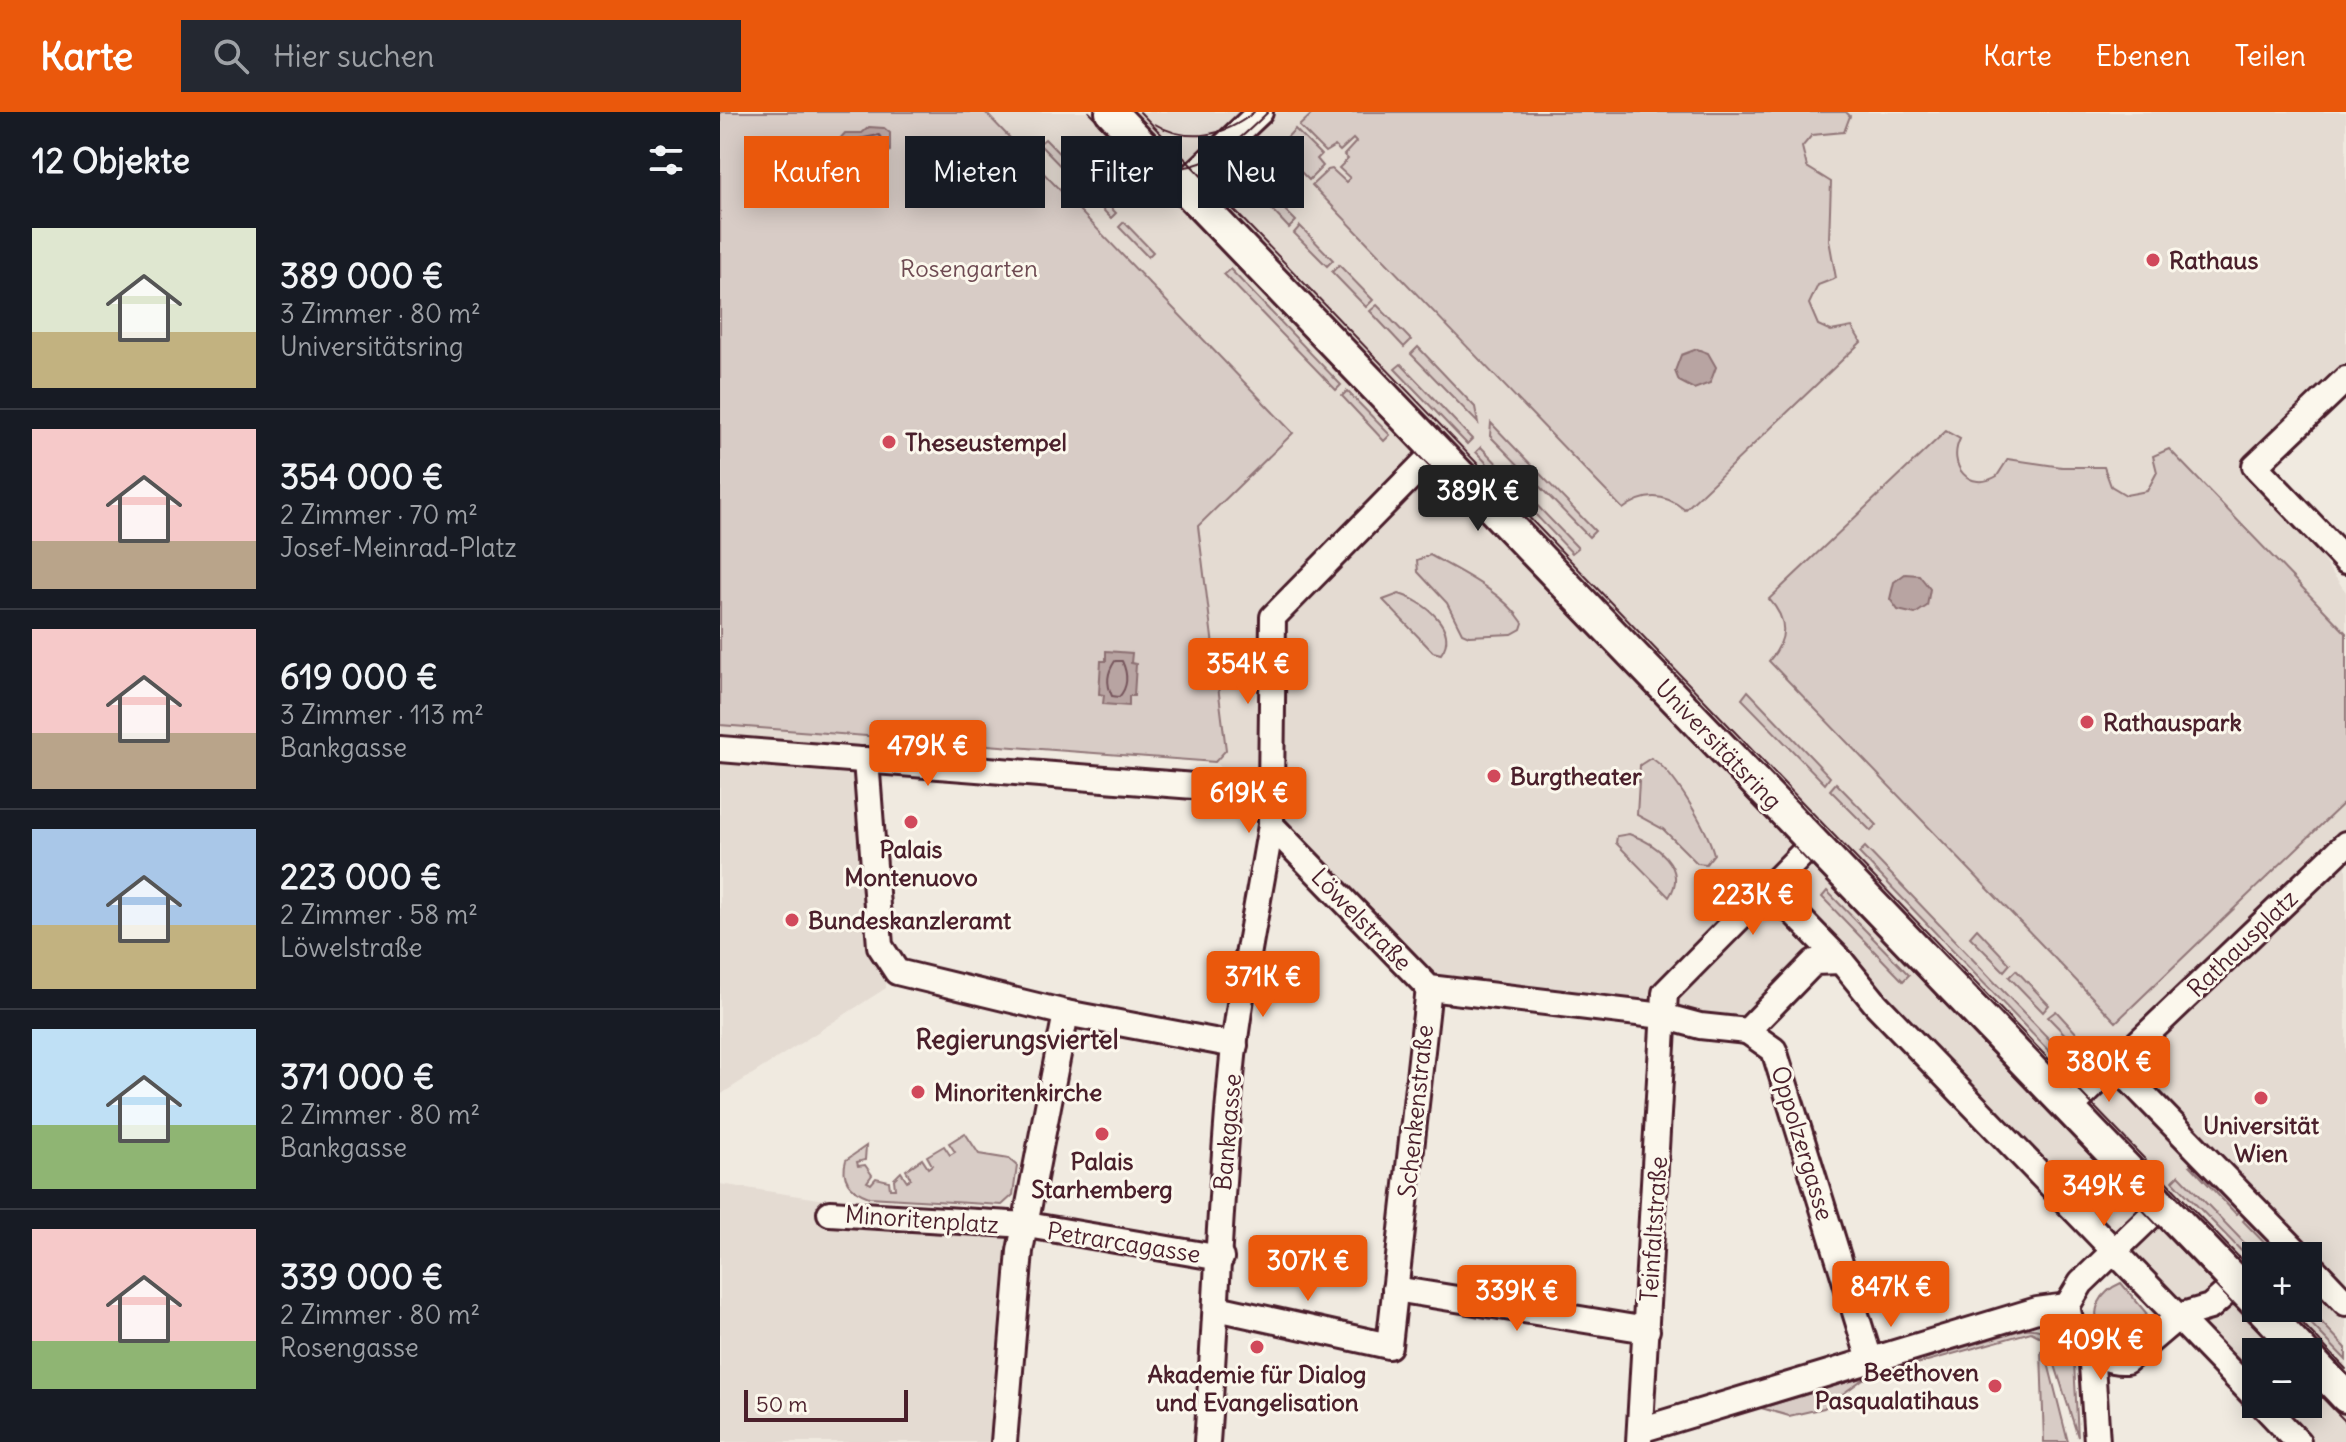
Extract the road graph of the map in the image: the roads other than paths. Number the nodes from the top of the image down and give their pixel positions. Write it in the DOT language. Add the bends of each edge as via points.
graph roads {
  1 [pos="1111,112"];
  2 [pos="1260,112"];
  3 [pos="1134,136"];
  4 [pos="1182,186"];
  5 [pos="2346,379"];
  6 [pos="1436,451"];
  7 [pos="2346,561"];
  8 [pos="720,749"];
  9 [pos="866,760"];
  10 [pos="1271,792"];
  11 [pos="1271,825"];
  12 [pos="1813,843"];
  13 [pos="2346,844"];
  14 [pos="1768,886"];
  15 [pos="1841,961"];
  16 [pos="1429,988"];
  17 [pos="1066,1013"];
  18 [pos="1663,1016"];
  19 [pos="1747,1031"];
  20 [pos="1235,1045"];
  21 [pos="2115,1065"];
  22 [pos="2070,1108"];
  23 [pos="2162,1205"];
  24 [pos="830,1213"];
  25 [pos="1027,1225"];
  26 [pos="2287,1242"];
  27 [pos="2115,1250"];
  28 [pos="1221,1258"];
  29 [pos="2322,1278"];
  30 [pos="1395,1289"];
  31 [pos="2242,1289"];
  32 [pos="2242,1295"];
  33 [pos="2346,1303"];
  34 [pos="2067,1306"];
  35 [pos="1217,1308"];
  36 [pos="2179,1316"];
  37 [pos="2274,1322"];
  38 [pos="1647,1330"];
  39 [pos="2290,1338"];
  40 [pos="2091,1349"];
  41 [pos="1870,1360"];
  42 [pos="2322,1372"];
  43 [pos="2242,1383"];
  44 [pos="2346,1397"];
  45 [pos="2275,1418"];
  46 [pos="1640,1436"];
  47 [pos="1004,1442"];
  48 [pos="1207,1442"];
  49 [pos="2097,1442"];
  50 [pos="2298,1442"];
  1 -- 3 [label="main road, Universitätsring"];
  2 -- 4 [label="street"];
  4 -- 6 [label="main road, Universitätsring"];
  5 -- 7 [label="street" via="2255,466"];
  6 -- 10 [label="street" via="1273,617"];
  6 -- 12 [label="main road, Universitätsring"];
  8 -- 9 [label="street"];
  9 -- 10 [label="street"];
  9 -- 17 [label="street" via="880,946 897,972"];
  10 -- 11 [label="street"];
  11 -- 16 [label="street, Löwelstraße"];
  11 -- 20 [label="street, Bankgasse"];
  12 -- 14 [label="street"];
  12 -- 22 [label="main road, Universitätsring"];
  13 -- 21 [label="street, Rathausplatz"];
  14 -- 15 [label="street"];
  14 -- 18 [label="street" via="1665,993"];
  15 -- 19 [label="street" via="1814,962"];
  15 -- 27 [label="street" via="1876,1004"];
  16 -- 18 [label="street, Löwelstraße"];
  16 -- 30 [label="street, Schenkenstraße"];
  17 -- 20 [label="street"];
  17 -- 25 [label="street, Minoritenplatz"];
  18 -- 19 [label="street, Löwelstraße"];
  18 -- 38 [label="street, Teinfaltstraße"];
  19 -- 41 [label="street, Oppolzergasse" via="1774,1050"];
  20 -- 28 [label="street, Bankgasse" via="1218,1225"];
  21 -- 22 [label="street, Rathausplatz"];
  21 -- 26 [label="street"];
  22 -- 23 [label="main road, Universitätsring"];
  23 -- 27 [label="street"];
  23 -- 31 [label="main road, Universitätsring"];
  24 -- 25 [label="street, Minoritenplatz"];
  25 -- 28 [label="street, Petrarcagasse"];
  25 -- 47 [label="street" via="1020,1251"];
  27 -- 34 [label="street" via="2081,1283"];
  27 -- 36 [label="street"];
  28 -- 35 [label="street, Bankgasse"];
  29 -- 33 [label="street"];
  30 -- 35 [label="street, Schenkenstraße" via="1389,1346"];
  30 -- 38 [label="street"];
  32 -- 36 [label="street"];
  34 -- 40 [label="street" via="2073,1328"];
  34 -- 41 [label="street" via="2037,1310"];
  35 -- 48 [label="street, Bankgasse"];
  36 -- 40 [label="street" via="2126,1361"];
  36 -- 43 [label="street"];
  37 -- 39 [label="main road"];
  38 -- 46 [label="street, Teinfaltstraße"];
  40 -- 49 [label="street"];
  41 -- 46 [label="street"];
  42 -- 44 [label="main road"];
  45 -- 50 [label="street"];
}
